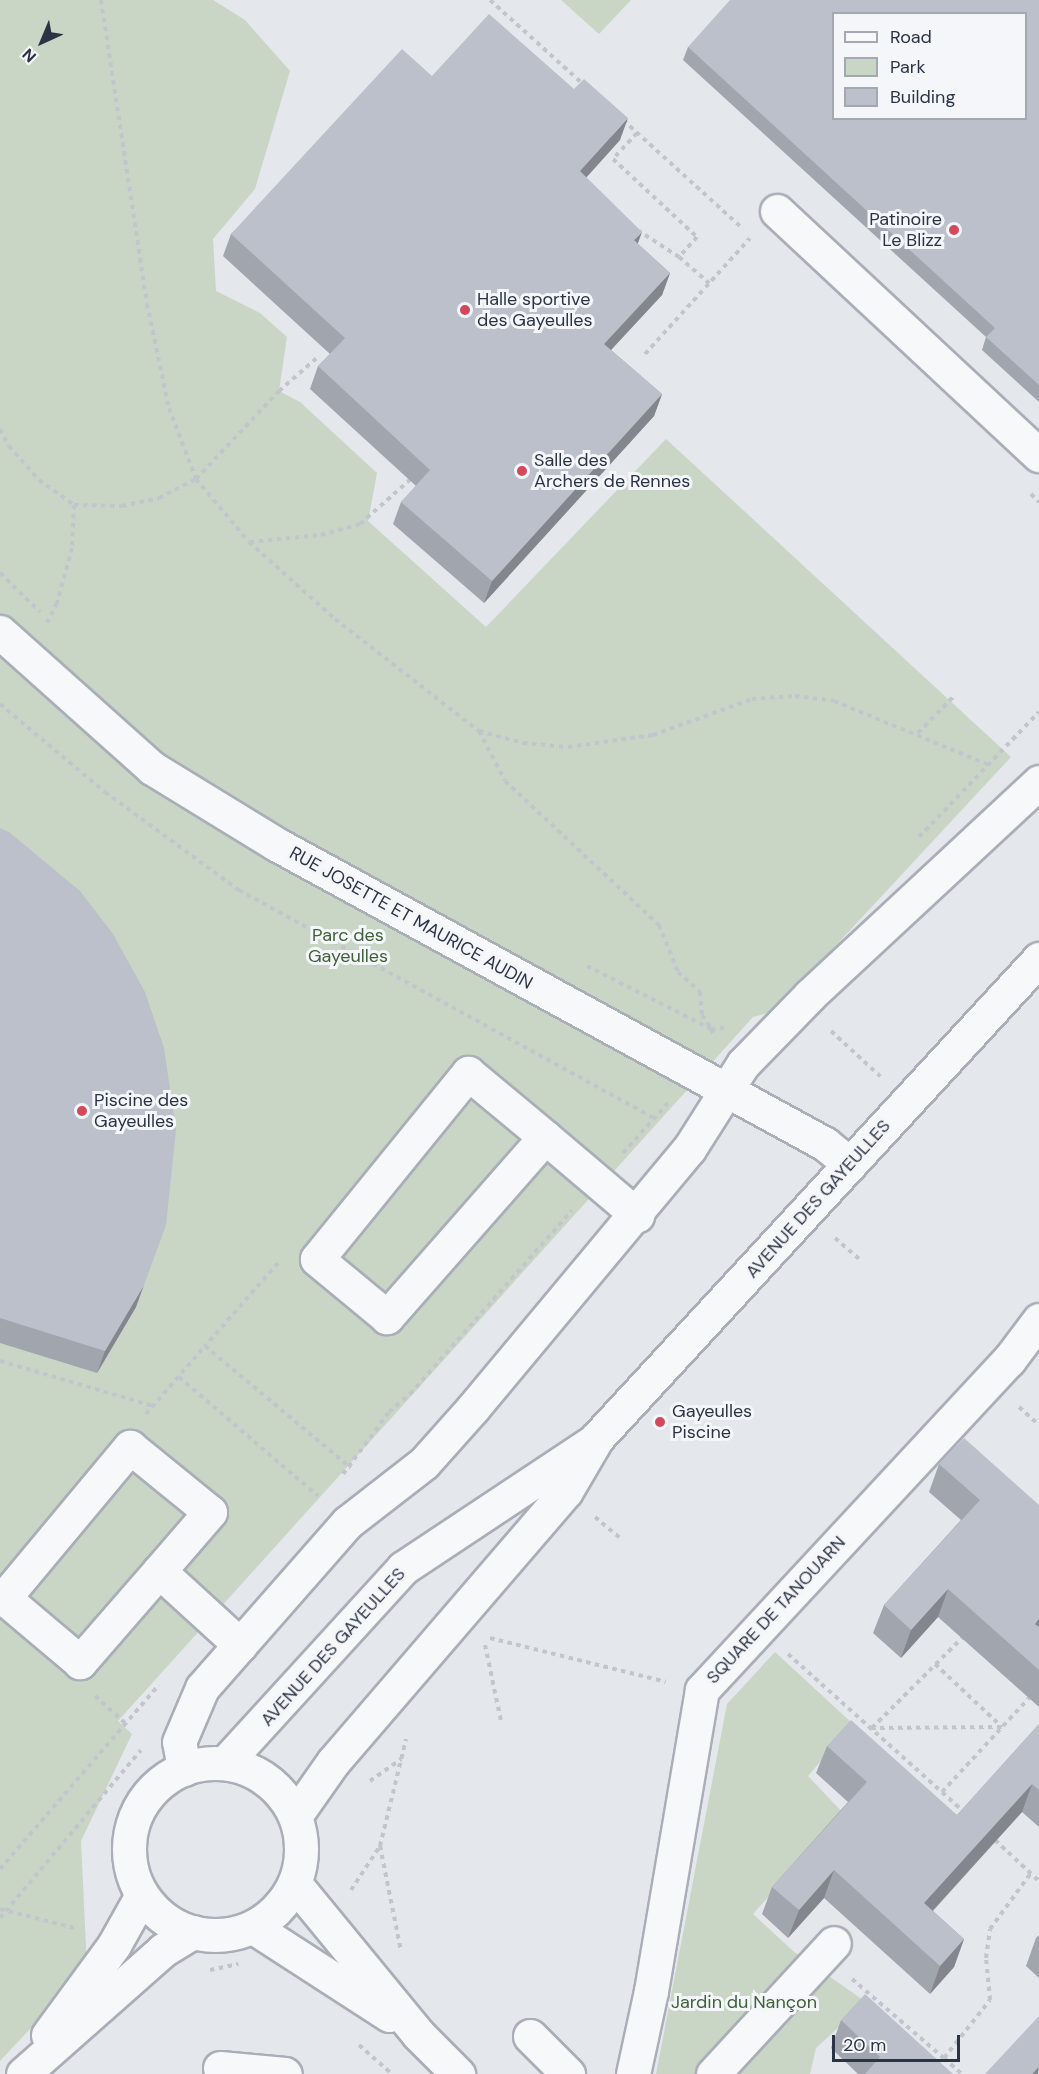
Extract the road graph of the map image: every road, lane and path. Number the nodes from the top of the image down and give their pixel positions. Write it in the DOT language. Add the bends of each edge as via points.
graph roads {
  1 [pos="101,0"];
  2 [pos="490,0"];
  3 [pos="594,94"];
  4 [pos="619,117"];
  5 [pos="637,133"];
  6 [pos="777,212"];
  7 [pos="632,226"];
  8 [pos="751,237"];
  9 [pos="679,257"];
  10 [pos="709,283"];
  11 [pos="645,354"];
  12 [pos="318,357"];
  13 [pos="0,429"];
  14 [pos="1039,454"];
  15 [pos="414,475"];
  16 [pos="196,479"];
  17 [pos="74,506"];
  18 [pos="249,542"];
  19 [pos="0,573"];
  20 [pos="49,620"];
  21 [pos="56,627"];
  22 [pos="0,632"];
  23 [pos="955,695"];
  24 [pos="0,704"];
  25 [pos="479,731"];
  26 [pos="918,733"];
  27 [pos="989,765"];
  28 [pos="1039,782"];
  29 [pos="1039,959"];
  30 [pos="576,961"];
  31 [pos="801,1004"];
  32 [pos="711,1029"];
  33 [pos="695,1072"];
  34 [pos="726,1092"];
  35 [pos="908,1101"];
  36 [pos="654,1118"];
  37 [pos="545,1137"];
  38 [pos="850,1164"];
  39 [pos="597,1181"];
  40 [pos="637,1215"];
  41 [pos="317,1258"];
  42 [pos="1039,1320"];
  43 [pos="205,1346"];
  44 [pos="0,1361"];
  45 [pos="153,1406"];
  46 [pos="597,1438"];
  47 [pos="130,1447"];
  48 [pos="349,1466"];
  49 [pos="335,1483"];
  50 [pos="328,1491"];
  51 [pos="384,1495"];
  52 [pos="315,1506"];
  53 [pos="159,1571"];
  54 [pos="759,1628"];
  55 [pos="962,1638"];
  56 [pos="240,1645"];
  57 [pos="935,1664"];
  58 [pos="162,1681"];
  59 [pos="702,1690"];
  60 [pos="1029,1698"];
  61 [pos="501,1721"];
  62 [pos="871,1728"];
  63 [pos="1002,1728"];
  64 [pos="147,1742"];
  65 [pos="401,1759"];
  66 [pos="225,1763"];
  67 [pos="184,1769"];
  68 [pos="942,1792"];
  69 [pos="295,1816"];
  70 [pos="970,1817"];
  71 [pos="995,1840"];
  72 [pos="380,1846"];
  73 [pos="0,1869"];
  74 [pos="1031,1873"];
  75 [pos="1039,1881"];
  76 [pos="295,1884"];
  77 [pos="142,1895"];
  78 [pos="0,1909"];
  79 [pos="6,1911"];
  80 [pos="0,1918"];
  81 [pos="253,1927"];
  82 [pos="327,1927"];
  83 [pos="194,1932"];
  84 [pos="834,1943"];
  85 [pos="114,1946"];
  86 [pos="241,1963"];
  87 [pos="404,1963"];
  88 [pos="198,1972"];
  89 [pos="848,1976"];
  90 [pos="418,2034"];
  91 [pos="530,2036"];
  92 [pos="357,2044"];
  93 [pos="944,2058"];
  94 [pos="220,2068"];
  95 [pos="18,2074"];
  96 [pos="23,2074"];
  97 [pos="285,2074"];
  98 [pos="392,2074"];
  99 [pos="458,2074"];
  100 [pos="568,2074"];
  101 [pos="633,2074"];
  102 [pos="713,2074"];
  103 [pos="963,2074"];
  1 -- 16 [label="path" via="147,304 169,408"];
  2 -- 3 [label="path"];
  4 -- 5 [label="path"];
  5 -- 8 [label="path"];
  5 -- 9 [label="path" via="613,159 697,237"];
  6 -- 8 [label="path"];
  6 -- 14 [label="street"];
  7 -- 9 [label="path"];
  8 -- 10 [label="path"];
  9 -- 10 [label="path"];
  10 -- 11 [label="path"];
  12 -- 16 [label="path" via="279,391"];
  13 -- 17 [label="path" via="9,446 39,480"];
  15 -- 18 [label="path" via="360,524 321,535"];
  16 -- 17 [label="path" via="159,498 122,506"];
  16 -- 18 [label="path"];
  17 -- 20 [label="path" via="72,548"];
  18 -- 25 [label="path" via="335,619"];
  19 -- 20 [label="path"];
  20 -- 21 [label="path"];
  22 -- 33 [label="street, RUE JOSETTE ET MAURICE AUDIN" via="152,768 276,844"];
  23 -- 26 [label="path"];
  24 -- 36 [label="path" via="105,792 239,890"];
  25 -- 26 [label="path" via="523,743 568,747 653,735 752,699 795,696 834,701"];
  25 -- 32 [label="path" via="505,781 659,925 678,972 700,992 702,1015"];
  26 -- 27 [label="path"];
  28 -- 31 [label="street"];
  29 -- 35 [label="street, AVENUE DES GAYEULLES"];
  30 -- 32 [label="path"];
  31 -- 34 [label="street" via="743,1064"];
  31 -- 35 [label="path"];
  32 -- 33 [label="path" via="718,1047"];
  33 -- 34 [label="street, RUE JOSETTE ET MAURICE AUDIN"];
  33 -- 36 [label="path"];
  34 -- 38 [label="street, RUE JOSETTE ET MAURICE AUDIN" via="825,1144"];
  34 -- 40 [label="street" via="689,1149"];
  35 -- 38 [label="street, AVENUE DES GAYEULLES"];
  36 -- 39 [label="path"];
  37 -- 39 [label="street"];
  37 -- 41 [label="street" via="387,1317"];
  37 -- 41 [label="street" via="468,1073"];
  38 -- 46 [label="street, AVENUE DES GAYEULLES"];
  39 -- 40 [label="street"];
  39 -- 48 [label="path" via="410,1394 389,1412"];
  40 -- 51 [label="street" via="424,1464"];
  41 -- 43 [label="path" via="289,1250"];
  42 -- 54 [label="street, SQUARE DE TANOUARN" via="1009,1360"];
  43 -- 45 [label="path"];
  43 -- 48 [label="path"];
  44 -- 45 [label="path"];
  45 -- 47 [label="path" via="129,1433"];
  46 -- 66 [label="street, AVENUE DES GAYEULLES" via="403,1568"];
  46 -- 69 [label="street, AVENUE DES GAYEULLES" via="566,1491 333,1762"];
  47 -- 53 [label="street" via="210,1512"];
  47 -- 53 [label="street" via="4,1598 80,1662"];
  48 -- 49 [label="path"];
  48 -- 51 [label="path"];
  50 -- 52 [label="path"];
  51 -- 56 [label="street" via="348,1522"];
  53 -- 56 [label="street"];
  54 -- 59 [label="street, SQUARE DE TANOUARN"];
  54 -- 62 [label="path"];
  55 -- 57 [label="path"];
  56 -- 67 [label="street" via="202,1688 189,1714 179,1742"];
  57 -- 62 [label="path"];
  57 -- 63 [label="path"];
  58 -- 73 [label="path"];
  59 -- 61 [label="path" via="483,1636"];
  59 -- 101 [label="street, SQUARE DE TANOUARN" via="651,1991"];
  60 -- 63 [label="path"];
  62 -- 63 [label="path"];
  62 -- 68 [label="path"];
  63 -- 68 [label="path"];
  64 -- 79 [label="path"];
  65 -- 72 [label="path"];
  66 -- 67 [label="street"];
  66 -- 69 [label="street" via="267,1780 284,1796"];
  67 -- 77 [label="street" via="154,1788 134,1819 129,1854"];
  68 -- 70 [label="path"];
  69 -- 76 [label="street" via="302,1850"];
  71 -- 74 [label="path"];
  72 -- 82 [label="path"];
  72 -- 87 [label="path"];
  74 -- 75 [label="path"];
  74 -- 93 [label="path" via="990,1929 986,1958 990,2000"];
  76 -- 81 [label="street" via="284,1901"];
  76 -- 82 [label="street"];
  77 -- 83 [label="street" via="173,1924"];
  77 -- 85 [label="street"];
  78 -- 79 [label="path"];
  79 -- 80 [label="path"];
  79 -- 85 [label="path" via="94,1933"];
  81 -- 83 [label="street" via="223,1934"];
  81 -- 90 [label="street"];
  82 -- 90 [label="street"];
  83 -- 96 [label="street" via="163,1950"];
  84 -- 102 [label="street"];
  85 -- 95 [label="street"];
  86 -- 88 [label="path"];
  89 -- 93 [label="path"];
  90 -- 99 [label="street"];
  91 -- 100 [label="street"];
  92 -- 98 [label="path"];
  93 -- 103 [label="path"];
  94 -- 97 [label="street"];
}
